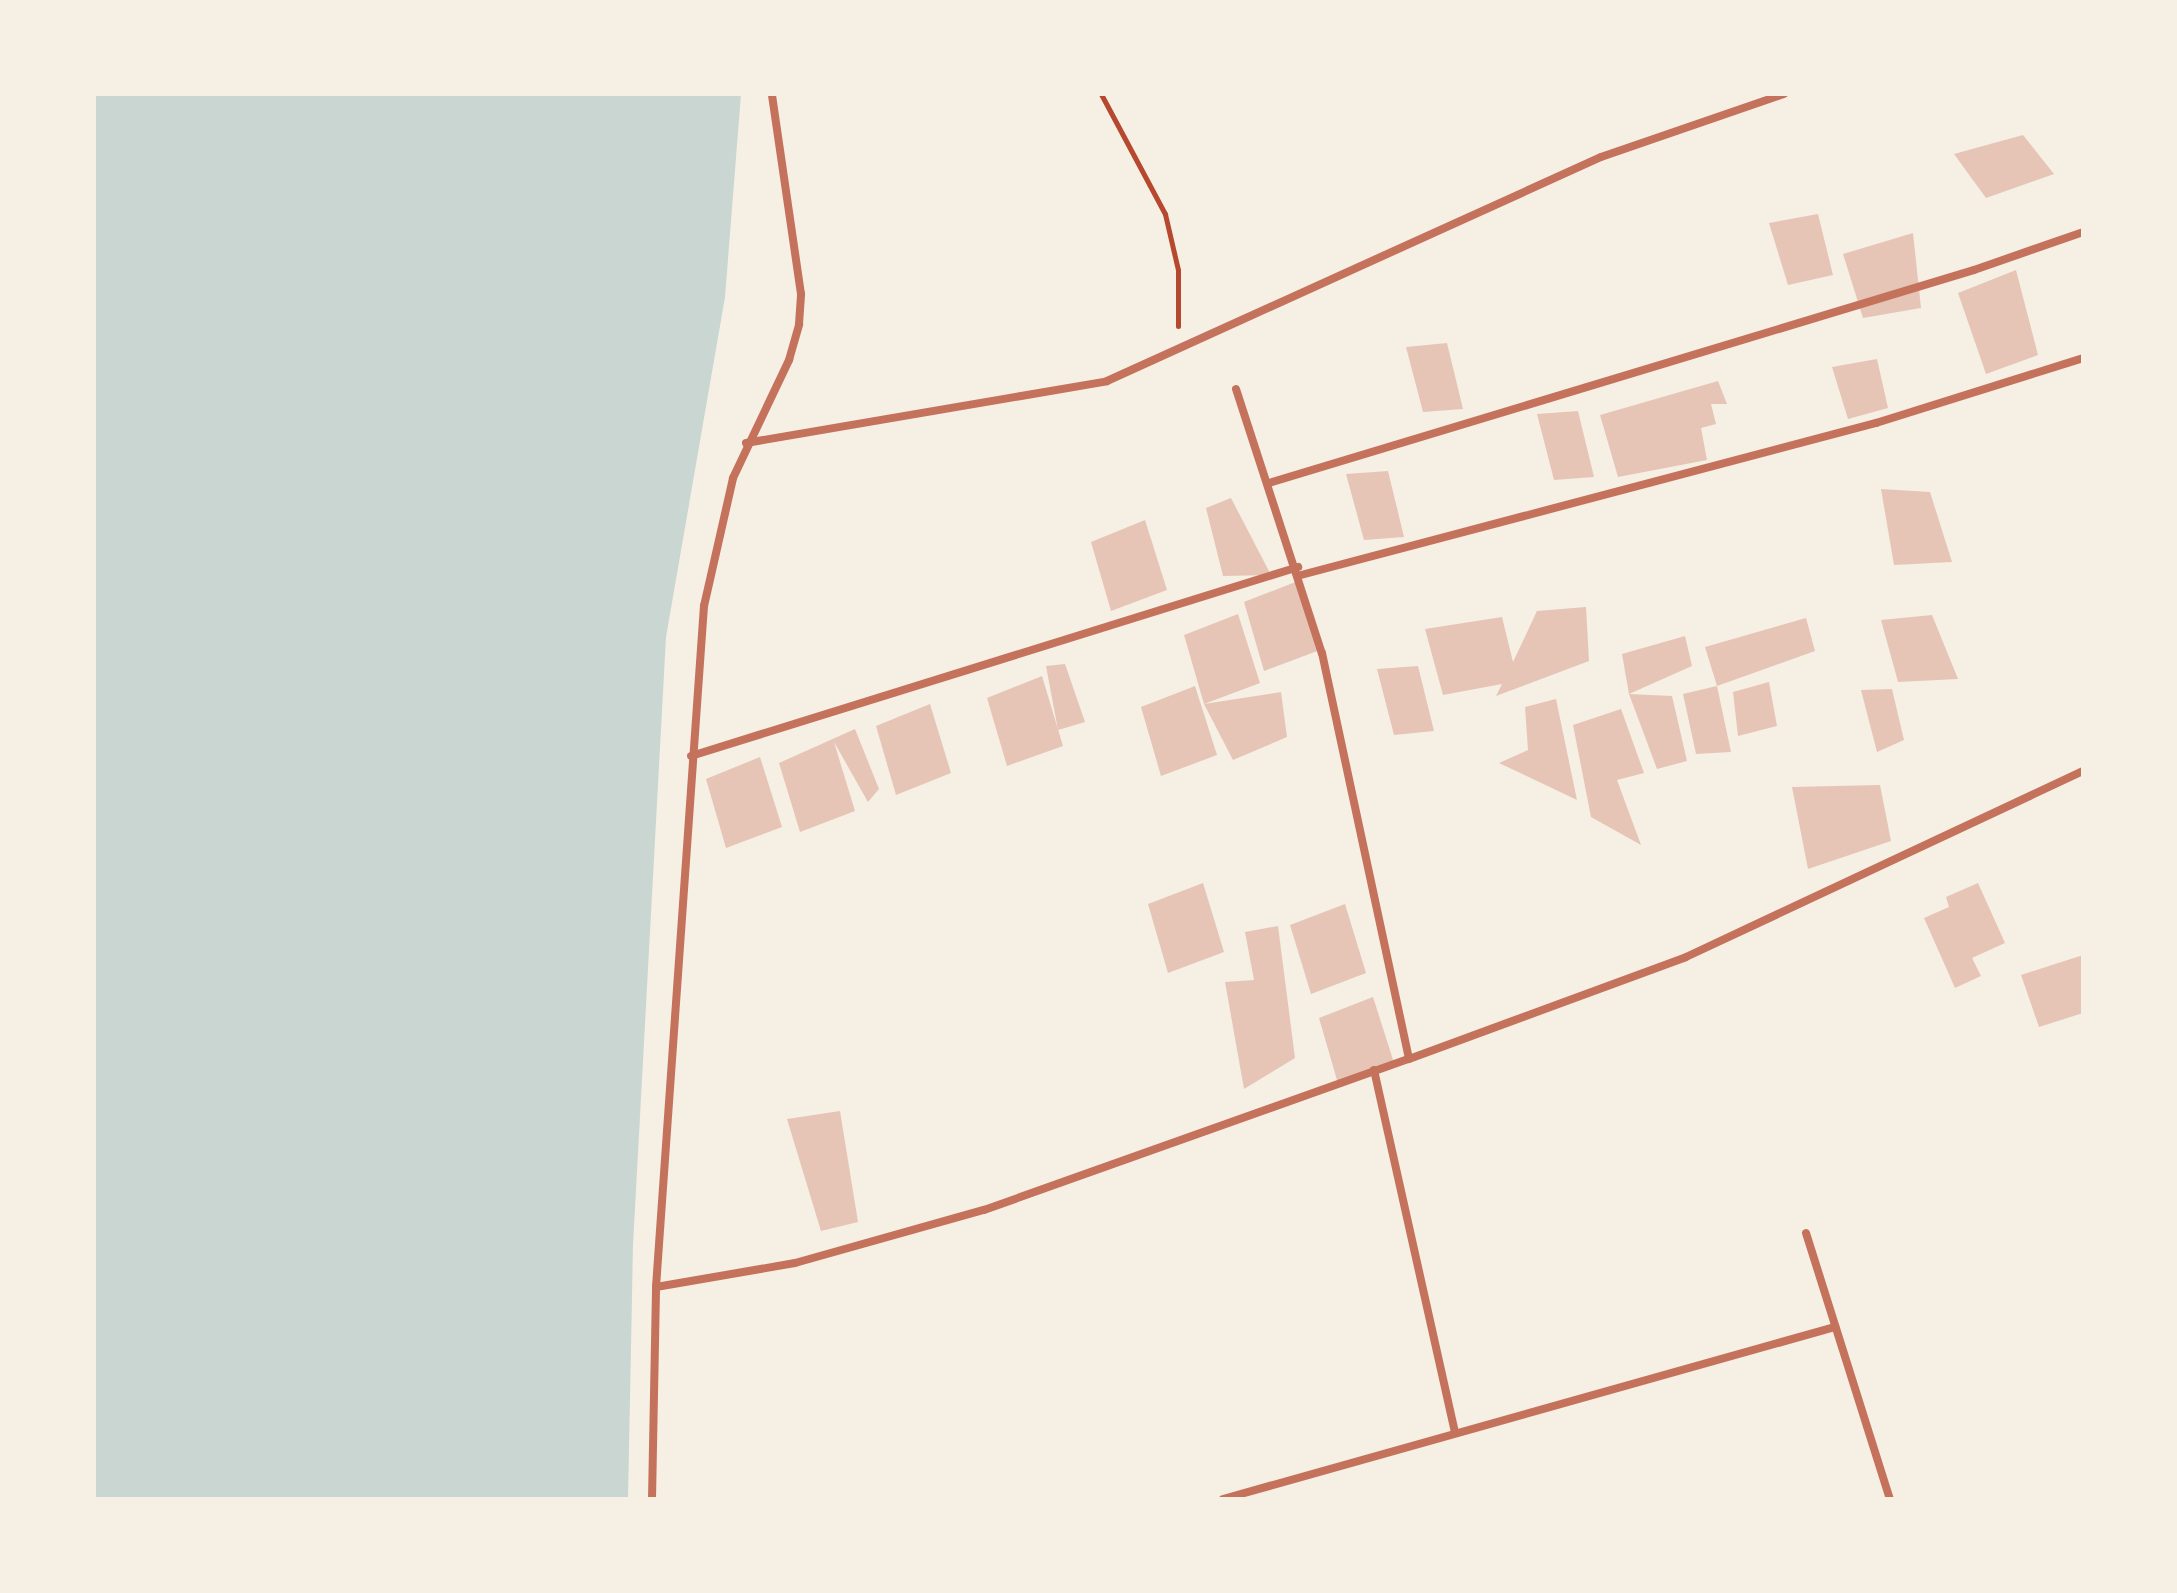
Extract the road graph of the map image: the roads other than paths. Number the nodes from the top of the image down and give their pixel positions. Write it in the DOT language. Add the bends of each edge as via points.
graph roads {
  1 [pos="772,94"];
  2 [pos="1784,94"];
  3 [pos="2083,232"];
  4 [pos="2083,358"];
  5 [pos="1236,389"];
  6 [pos="746,443"];
  7 [pos="1269,483"];
  8 [pos="1300,571"];
  9 [pos="691,756"];
  10 [pos="2083,771"];
  11 [pos="1409,1059"];
  12 [pos="1374,1070"];
  13 [pos="1806,1233"];
  14 [pos="656,1287"];
  15 [pos="1835,1327"];
  16 [pos="1455,1432"];
  17 [pos="652,1499"];
  18 [pos="1223,1499"];
  19 [pos="1890,1499"];
  1 -- 6 [label="street" via="801,294 799,324 789,360"];
  2 -- 6 [label="street" via="1601,157 1107,381"];
  3 -- 7 [label="street" via="1974,270"];
  4 -- 8 [label="street" via="1876,423"];
  5 -- 7 [label="street"];
  6 -- 9 [label="street" via="718,532 704,606"];
  7 -- 8 [label="street"];
  8 -- 9 [label="street"];
  8 -- 11 [label="street"];
  9 -- 14 [label="street"];
  10 -- 11 [label="street" via="1686,957"];
  11 -- 12 [label="street"];
  12 -- 14 [label="street" via="984,1210 795,1263"];
  12 -- 16 [label="street"];
  13 -- 15 [label="street"];
  14 -- 17 [label="street"];
  15 -- 16 [label="street"];
  15 -- 19 [label="street"];
  16 -- 18 [label="street"];
}
